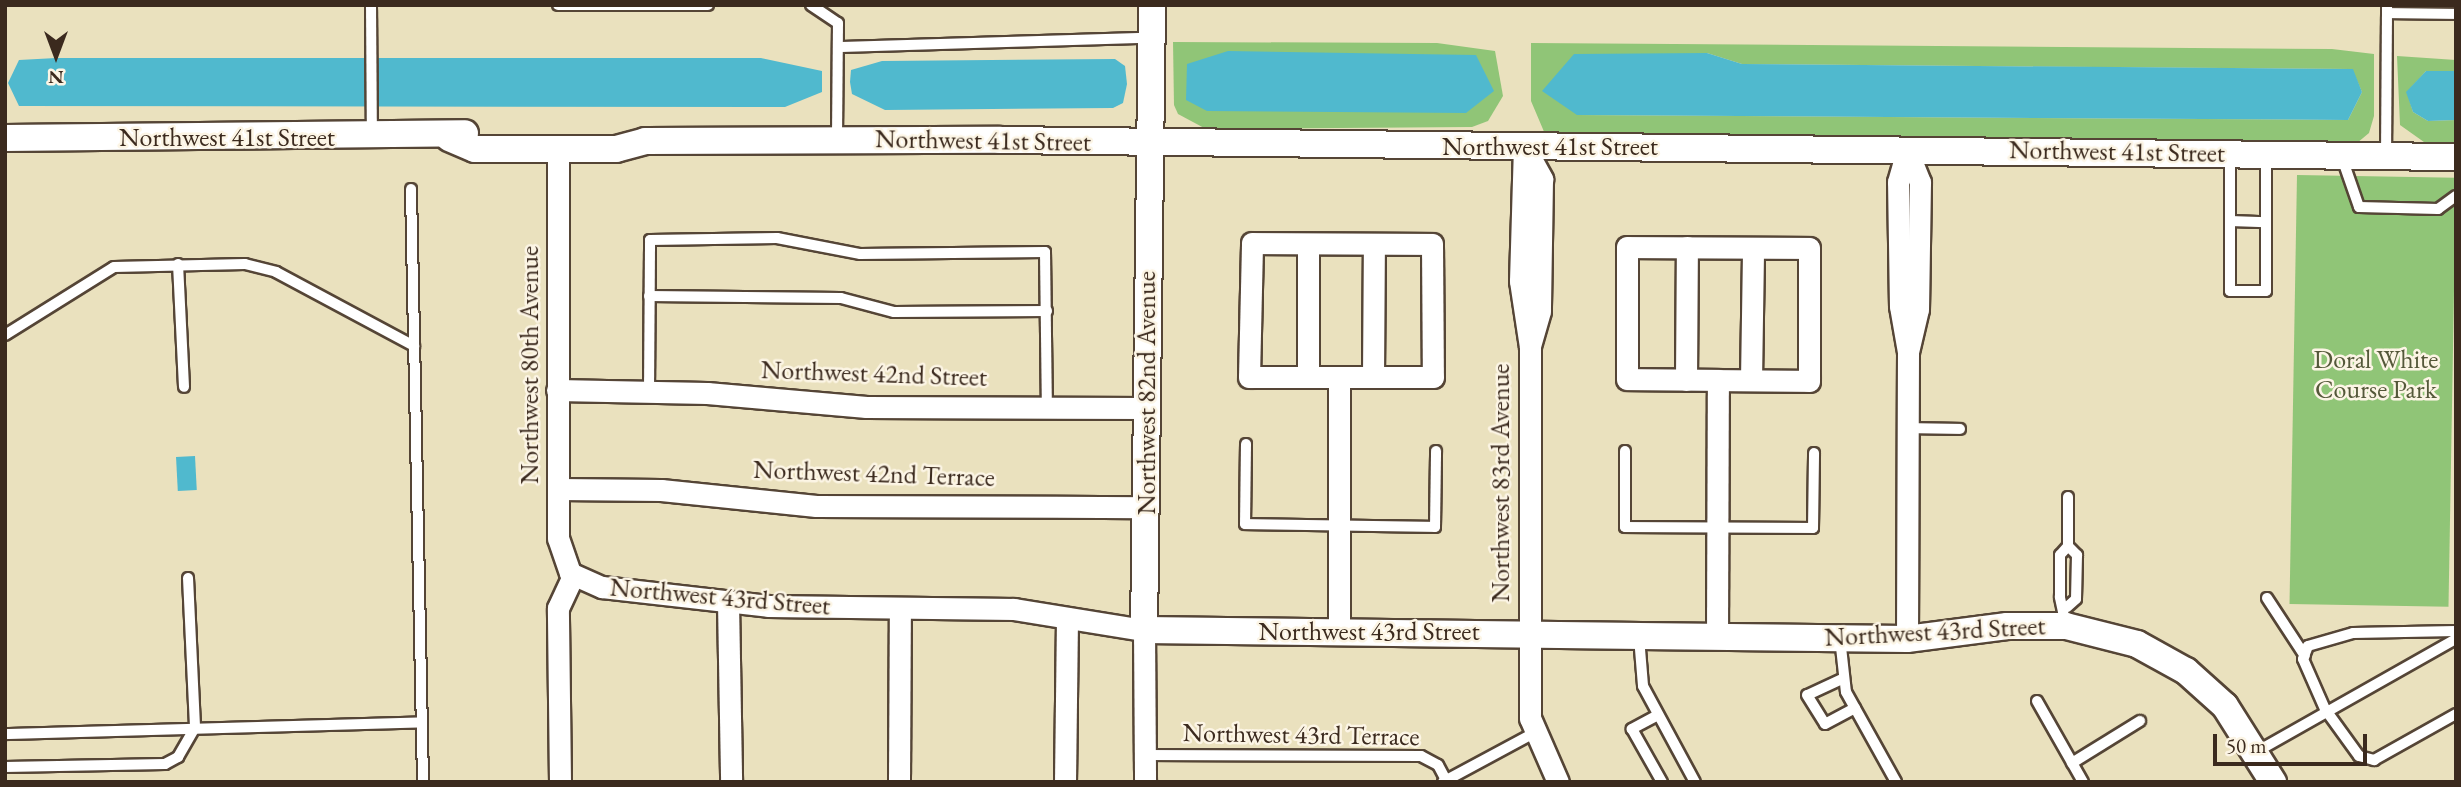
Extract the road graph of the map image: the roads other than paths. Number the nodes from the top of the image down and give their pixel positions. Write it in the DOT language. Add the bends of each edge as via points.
graph roads {
  1 [pos="370,5"];
  2 [pos="558,5"];
  3 [pos="708,5"];
  4 [pos="1152,5"];
  5 [pos="822,6"];
  6 [pos="2387,9"];
  7 [pos="2456,14"];
  8 [pos="1153,38"];
  9 [pos="838,47"];
  10 [pos="372,130"];
  11 [pos="5,138"];
  12 [pos="449,138"];
  13 [pos="837,139"];
  14 [pos="645,141"];
  15 [pos="1151,144"];
  16 [pos="1524,146"];
  17 [pos="558,149"];
  18 [pos="1907,150"];
  19 [pos="2230,154"];
  20 [pos="2266,154"];
  21 [pos="2341,155"];
  22 [pos="2386,156"];
  23 [pos="2456,157"];
  24 [pos="411,189"];
  25 [pos="2456,196"];
  26 [pos="2230,221"];
  27 [pos="2266,222"];
  28 [pos="1308,244"];
  29 [pos="1374,244"];
  30 [pos="1687,247"];
  31 [pos="1753,248"];
  32 [pos="178,264"];
  33 [pos="649,296"];
  34 [pos="1047,311"];
  35 [pos="5,335"];
  36 [pos="414,346"];
  37 [pos="1308,377"];
  38 [pos="1339,377"];
  39 [pos="1373,377"];
  40 [pos="1686,380"];
  41 [pos="1718,380"];
  42 [pos="1751,380"];
  43 [pos="184,387"];
  44 [pos="557,390"];
  45 [pos="649,391"];
  46 [pos="1047,408"];
  47 [pos="1147,408"];
  48 [pos="1908,428"];
  49 [pos="1960,429"];
  50 [pos="1246,444"];
  51 [pos="1436,451"];
  52 [pos="1625,451"];
  53 [pos="1814,453"];
  54 [pos="558,489"];
  55 [pos="2068,497"];
  56 [pos="1146,507"];
  57 [pos="1339,526"];
  58 [pos="1717,527"];
  59 [pos="2068,546"];
  60 [pos="573,576"];
  61 [pos="188,578"];
  62 [pos="2267,598"];
  63 [pos="728,602"];
  64 [pos="900,607"];
  65 [pos="2067,617"];
  66 [pos="1067,618"];
  67 [pos="1144,630"];
  68 [pos="2456,631"];
  69 [pos="1339,632"];
  70 [pos="1528,635"];
  71 [pos="1639,636"];
  72 [pos="1717,638"];
  73 [pos="1840,638"];
  74 [pos="1907,639"];
  75 [pos="2456,639"];
  76 [pos="2305,656"];
  77 [pos="1842,679"];
  78 [pos="2037,701"];
  79 [pos="1855,708"];
  80 [pos="2325,709"];
  81 [pos="2456,714"];
  82 [pos="1658,715"];
  83 [pos="2140,721"];
  84 [pos="422,722"];
  85 [pos="195,728"];
  86 [pos="5,734"];
  87 [pos="1532,734"];
  88 [pos="2256,752"];
  89 [pos="1144,755"];
  90 [pos="2072,762"];
  91 [pos="5,766"];
  92 [pos="1445,781"];
  93 [pos="423,782"];
  94 [pos="560,782"];
  95 [pos="731,782"];
  96 [pos="899,782"];
  97 [pos="1065,782"];
  98 [pos="1145,782"];
  99 [pos="1558,782"];
  100 [pos="1662,782"];
  101 [pos="1695,782"];
  102 [pos="1895,782"];
  103 [pos="2083,782"];
  104 [pos="2273,782"];
  1 -- 10 [label="lane"];
  2 -- 3 [label="lane"];
  4 -- 8 [label="street, Northwest 82nd Avenue"];
  5 -- 9 [label="lane" via="838,23"];
  6 -- 7 [label="lane"];
  6 -- 22 [label="lane"];
  8 -- 9 [label="lane"];
  8 -- 15 [label="street, Northwest 82nd Avenue"];
  9 -- 13 [label="lane"];
  10 -- 11 [label="street, Northwest 41st Street"];
  10 -- 12 [label="street, Northwest 41st Street"];
  12 -- 14 [label="street, Northwest 41st Street" via="474,131 615,131"];
  12 -- 17 [label="street, Northwest 41st Street" via="475,149"];
  13 -- 14 [label="street, Northwest 41st Street"];
  13 -- 15 [label="street, Northwest 41st Street"];
  14 -- 17 [label="street, Northwest 41st Street" via="615,149"];
  15 -- 16 [label="street, Northwest 41st Street"];
  15 -- 47 [label="street, Northwest 82nd Avenue"];
  16 -- 18 [label="street, Northwest 41st Street"];
  16 -- 70 [label="street, Northwest 83rd Avenue" via="1542,178 1539,311 1530,347"];
  17 -- 44 [label="street, Northwest 80th Avenue"];
  18 -- 19 [label="street, Northwest 41st Street"];
  18 -- 48 [label="street" via="1920,182 1918,309 1908,352"];
  19 -- 20 [label="street, Northwest 41st Street"];
  19 -- 26 [label="lane"];
  20 -- 21 [label="street, Northwest 41st Street"];
  20 -- 27 [label="lane"];
  21 -- 22 [label="street, Northwest 41st Street"];
  21 -- 25 [label="lane" via="2359,208 2438,208"];
  22 -- 23 [label="street, Northwest 41st Street"];
  24 -- 36 [label="lane"];
  26 -- 27 [label="lane"];
  26 -- 27 [label="lane" via="2230,291 2266,291"];
  28 -- 29 [label="street"];
  28 -- 37 [label="street"];
  28 -- 37 [label="street" via="1252,243 1249,377"];
  29 -- 39 [label="street"];
  29 -- 39 [label="street" via="1432,244 1433,377"];
  30 -- 31 [label="street"];
  30 -- 40 [label="street"];
  30 -- 40 [label="street" via="1627,247 1627,379"];
  31 -- 42 [label="street"];
  31 -- 42 [label="street" via="1809,248 1809,381"];
  32 -- 35 [label="lane" via="114,267"];
  32 -- 36 [label="lane" via="245,264 276,272"];
  32 -- 43 [label="lane"];
  33 -- 34 [label="lane" via="841,298 894,312"];
  33 -- 34 [label="lane" via="650,240 777,239 860,254 1045,253"];
  33 -- 45 [label="lane"];
  34 -- 46 [label="lane"];
  36 -- 84 [label="lane"];
  37 -- 38 [label="street"];
  38 -- 39 [label="street"];
  38 -- 57 [label="street"];
  40 -- 41 [label="street"];
  41 -- 42 [label="street"];
  41 -- 58 [label="street"];
  44 -- 45 [label="street, Northwest 42nd Street"];
  44 -- 54 [label="street, Northwest 80th Avenue"];
  45 -- 46 [label="street, Northwest 42nd Street" via="844,407"];
  46 -- 47 [label="street, Northwest 42nd Street"];
  47 -- 56 [label="street, Northwest 82nd Avenue"];
  48 -- 49 [label="lane"];
  48 -- 74 [label="street"];
  50 -- 57 [label="lane" via="1245,524"];
  51 -- 57 [label="lane" via="1435,527"];
  52 -- 58 [label="lane" via="1625,527"];
  53 -- 58 [label="lane" via="1813,528"];
  54 -- 56 [label="street, Northwest 42nd Terrace" via="662,490 816,506"];
  54 -- 60 [label="street, Northwest 80th Avenue" via="560,555"];
  55 -- 59 [label="lane"];
  56 -- 67 [label="street, Northwest 82nd Avenue"];
  57 -- 69 [label="street"];
  58 -- 72 [label="street"];
  59 -- 65 [label="lane" via="2060,555 2060,597"];
  59 -- 65 [label="lane" via="2077,555 2076,599"];
  60 -- 63 [label="street, Northwest 43rd Street" via="602,587"];
  60 -- 94 [label="street" via="558,608"];
  61 -- 85 [label="lane"];
  62 -- 76 [label="lane"];
  63 -- 64 [label="street, Northwest 43rd Street"];
  63 -- 95 [label="street"];
  64 -- 66 [label="street, Northwest 43rd Street" via="1014,609"];
  64 -- 96 [label="street"];
  65 -- 74 [label="street, Northwest 43rd Street"];
  65 -- 88 [label="street, Northwest 43rd Street" via="2163,657 2225,706"];
  66 -- 67 [label="street, Northwest 43rd Street"];
  66 -- 97 [label="street"];
  67 -- 69 [label="street, Northwest 43rd Street"];
  67 -- 89 [label="street, Northwest 82nd Avenue"];
  68 -- 76 [label="lane" via="2353,633 2308,646"];
  69 -- 70 [label="street, Northwest 43rd Street"];
  70 -- 71 [label="street, Northwest 43rd Street"];
  70 -- 87 [label="street, Northwest 83rd Avenue"];
  71 -- 72 [label="street, Northwest 43rd Street"];
  71 -- 82 [label="lane" via="1641,680"];
  72 -- 73 [label="street, Northwest 43rd Street"];
  73 -- 74 [label="street, Northwest 43rd Street"];
  73 -- 77 [label="lane"];
  75 -- 80 [label="lane"];
  76 -- 80 [label="lane"];
  77 -- 79 [label="lane"];
  77 -- 79 [label="lane" via="1807,695 1825,724"];
  78 -- 90 [label="lane"];
  79 -- 102 [label="lane"];
  80 -- 81 [label="lane" via="2359,756 2374,760"];
  80 -- 88 [label="lane"];
  82 -- 100 [label="lane" via="1632,729"];
  82 -- 101 [label="lane"];
  83 -- 90 [label="lane"];
  84 -- 85 [label="lane"];
  84 -- 93 [label="lane"];
  85 -- 86 [label="lane"];
  85 -- 91 [label="lane" via="178,757 165,764"];
  87 -- 92 [label="lane"];
  87 -- 99 [label="street, Northwest 83rd Avenue"];
  88 -- 104 [label="street, Northwest 43rd Street"];
  89 -- 92 [label="lane, Northwest 43rd Terrace" via="1421,756 1438,765"];
  89 -- 98 [label="street, Northwest 82nd Avenue"];
  90 -- 103 [label="lane"];
}
